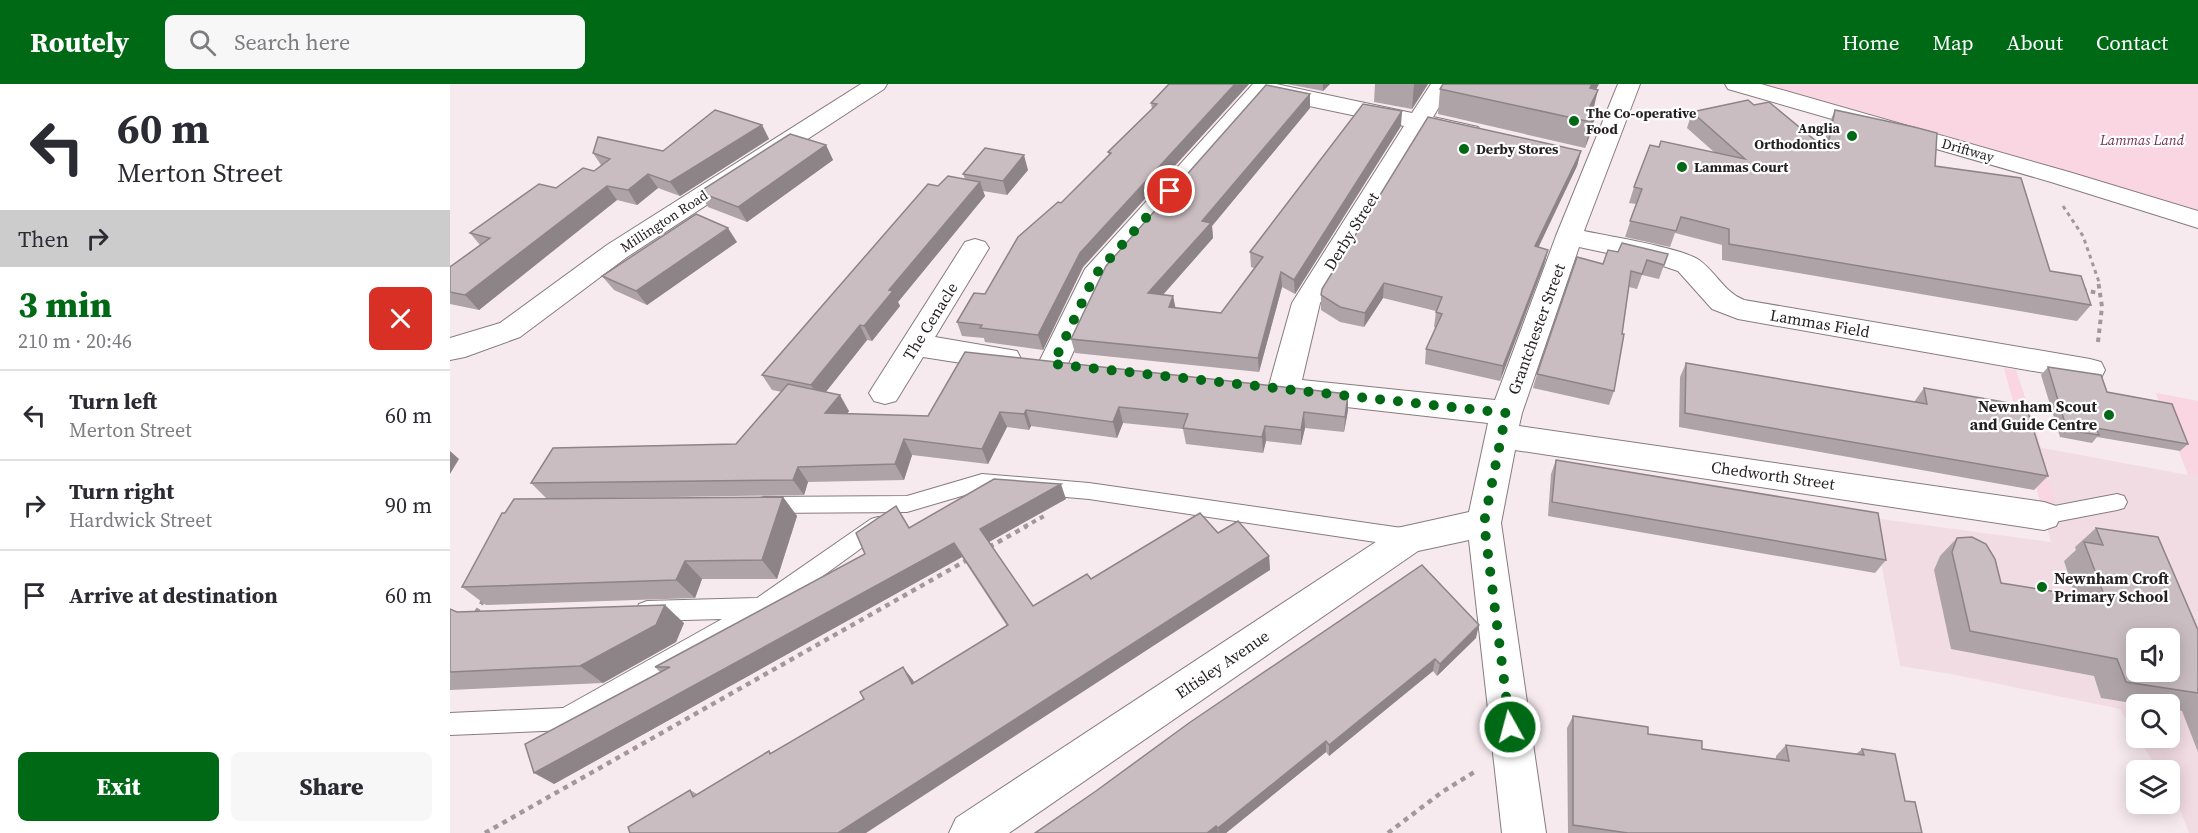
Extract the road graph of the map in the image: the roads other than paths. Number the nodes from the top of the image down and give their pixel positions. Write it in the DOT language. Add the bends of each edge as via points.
graph roads {
  1 [pos="876,84"];
  2 [pos="1442,84"];
  3 [pos="1629,84"];
  4 [pos="1736,84"];
  5 [pos="1263,87"];
  6 [pos="1419,120"];
  7 [pos="1487,135"];
  8 [pos="2198,220"];
  9 [pos="1569,236"];
  10 [pos="975,248"];
  11 [pos="916,345"];
  12 [pos="450,349"];
  13 [pos="1053,364"];
  14 [pos="1088,368"];
  15 [pos="2090,370"];
  16 [pos="1272,387"];
  17 [pos="885,393"];
  18 [pos="1504,424"];
  19 [pos="2117,502"];
  20 [pos="908,504"];
  21 [pos="749,506"];
  22 [pos="2044,516"];
  23 [pos="1484,523"];
  24 [pos="1409,538"];
  25 [pos="761,608"];
  26 [pos="622,612"];
  27 [pos="450,724"];
  28 [pos="970,833"];
  29 [pos="1524,833"];
  1 -- 12 [label="street, Millington Road" via="618,251 510,330"];
  2 -- 6 [label="street, Derby Street"];
  3 -- 9 [label="street, Grantchester Street" via="1589,159"];
  4 -- 8 [label="street, Driftway"];
  5 -- 6 [label="street"];
  5 -- 13 [label="street" via="1095,275"];
  6 -- 7 [label="street"];
  6 -- 16 [label="street, Derby Street" via="1306,303"];
  9 -- 15 [label="street, Lammas Field" via="1688,265 1722,303 1738,309"];
  9 -- 18 [label="street, Grantchester Street"];
  10 -- 11 [label="street, The Cenacle"];
  11 -- 13 [label="street"];
  11 -- 17 [label="street, The Cenacle"];
  13 -- 14 [label="street"];
  16 -- 18 [label="street, Chedworth Street"];
  18 -- 22 [label="street, Chedworth Street"];
  18 -- 23 [label="street, Grantchester Street"];
  19 -- 22 [label="lane"];
  20 -- 21 [label="lane"];
  20 -- 24 [label="lane" via="982,482 1089,491"];
  20 -- 25 [label="lane"];
  23 -- 24 [label="street, Eltisley Avenue"];
  23 -- 29 [label="street, Grantchester Street"];
  24 -- 28 [label="street, Eltisley Avenue"];
  25 -- 26 [label="lane"];
  25 -- 27 [label="lane" via="566,718"];
}
